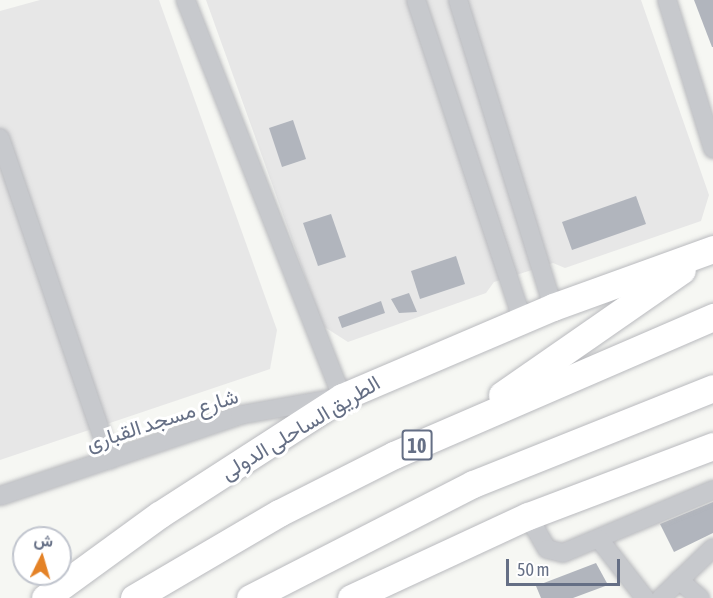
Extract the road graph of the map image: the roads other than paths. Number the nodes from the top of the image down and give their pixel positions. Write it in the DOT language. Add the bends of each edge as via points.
graph roads {
  1 [pos="186,0"];
  2 [pos="416,0"];
  3 [pos="458,0"];
  4 [pos="668,0"];
  5 [pos="0,138"];
  6 [pos="713,149"];
  7 [pos="713,249"];
  8 [pos="553,307"];
  9 [pos="713,317"];
  10 [pos="522,319"];
  11 [pos="713,388"];
  12 [pos="342,397"];
  13 [pos="454,428"];
  14 [pos="713,446"];
  15 [pos="110,460"];
  16 [pos="713,490"];
  17 [pos="0,496"];
  18 [pos="528,516"];
  19 [pos="599,539"];
  20 [pos="713,548"];
  21 [pos="679,580"];
  22 [pos="45,598"];
  23 [pos="134,598"];
  24 [pos="250,598"];
  25 [pos="351,598"];
  26 [pos="645,598"];
  27 [pos="661,598"];
  28 [pos="699,598"];
  1 -- 12 [label="street"];
  2 -- 10 [label="street"];
  3 -- 8 [label="street"];
  4 -- 6 [label="street"];
  5 -- 15 [label="street"];
  7 -- 8 [label="highway, الطريق الساحلى الدولى"];
  7 -- 13 [label="highway"];
  8 -- 10 [label="highway, الطريق الساحلى الدولى"];
  9 -- 13 [label="highway, 10"];
  10 -- 12 [label="highway, الطريق الساحلى الدولى"];
  11 -- 24 [label="highway" via="473,483"];
  12 -- 15 [label="street, شارع مسجد القبارى" via="240,416"];
  12 -- 22 [label="highway, الطريق الساحلى الدولى" via="143,526"];
  13 -- 23 [label="highway, 10" via="279,513"];
  14 -- 18 [label="highway"];
  15 -- 17 [label="street, شارع مسجد القبارى"];
  16 -- 19 [label="street"];
  18 -- 19 [label="street" via="541,543 554,553"];
  18 -- 25 [label="highway"];
  19 -- 26 [label="street"];
  20 -- 21 [label="street"];
  21 -- 27 [label="street"];
  21 -- 28 [label="street"];
}
